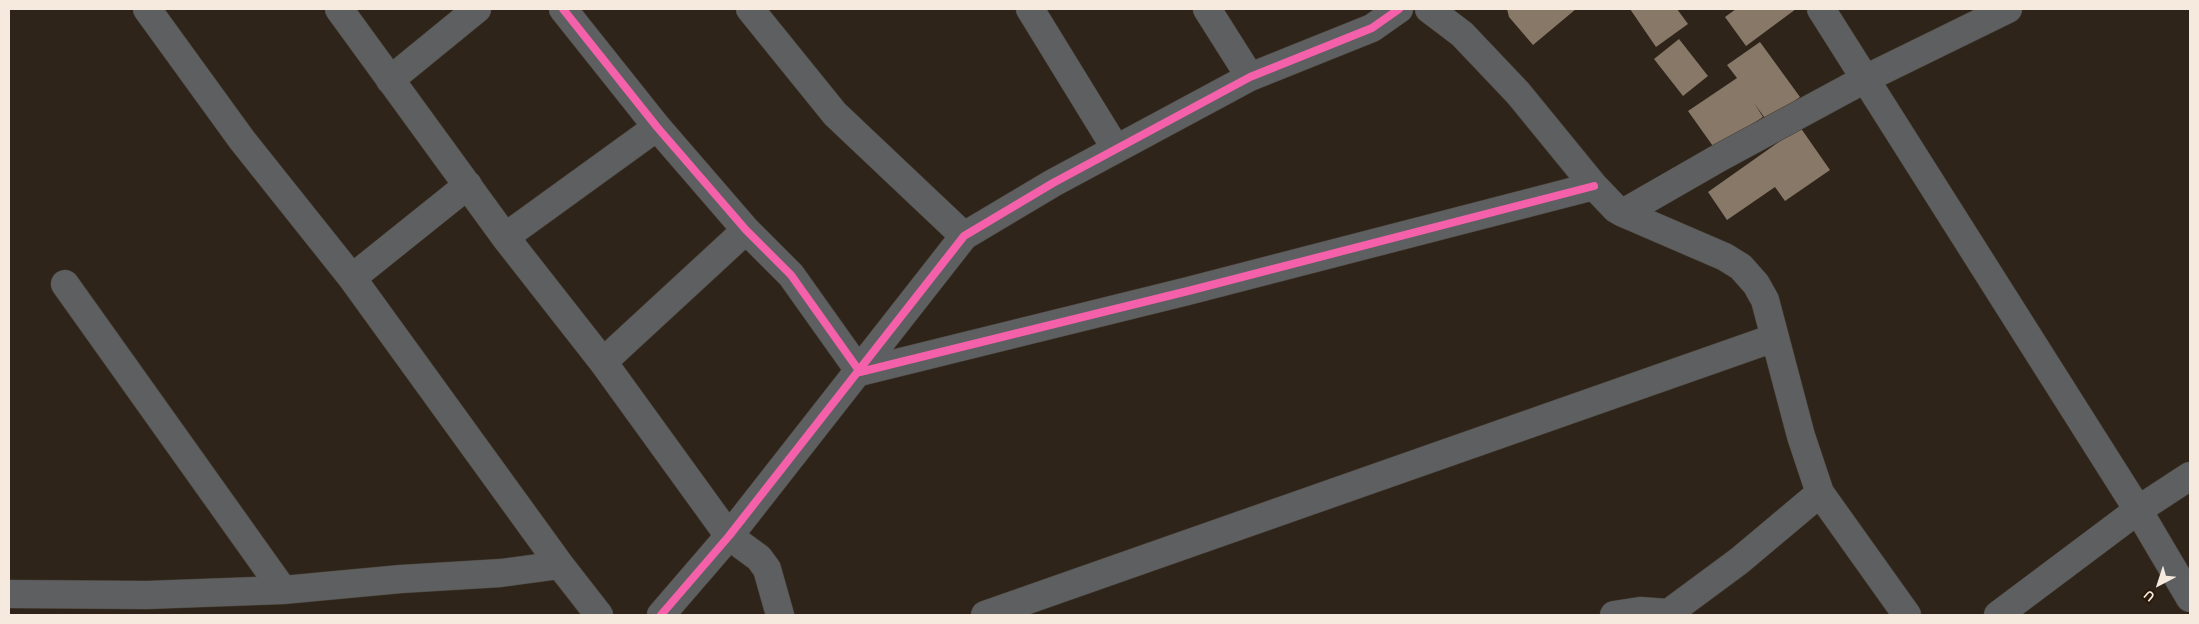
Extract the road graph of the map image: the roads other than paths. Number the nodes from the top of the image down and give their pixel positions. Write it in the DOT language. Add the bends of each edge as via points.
graph roads {
  1 [pos="148,9"];
  2 [pos="339,9"];
  3 [pos="478,9"];
  4 [pos="564,9"];
  5 [pos="750,9"];
  6 [pos="1030,9"];
  7 [pos="1207,9"];
  8 [pos="1399,9"];
  9 [pos="1821,9"];
  10 [pos="2008,9"];
  11 [pos="1447,13"];
  12 [pos="1366,18"];
  13 [pos="1250,78"];
  14 [pos="1865,79"];
  15 [pos="390,80"];
  16 [pos="657,126"];
  17 [pos="1116,149"];
  18 [pos="468,185"];
  19 [pos="1594,186"];
  20 [pos="1623,214"];
  21 [pos="746,230"];
  22 [pos="964,236"];
  23 [pos="505,237"];
  24 [pos="352,278"];
  25 [pos="65,284"];
  26 [pos="1774,338"];
  27 [pos="603,362"];
  28 [pos="860,372"];
  29 [pos="2190,476"];
  30 [pos="1820,493"];
  31 [pos="2138,510"];
  32 [pos="729,536"];
  33 [pos="560,565"];
  34 [pos="284,590"];
  35 [pos="9,594"];
  36 [pos="2190,598"];
  37 [pos="1668,614"];
  38 [pos="599,615"];
  39 [pos="661,615"];
  40 [pos="780,615"];
  41 [pos="985,615"];
  42 [pos="1614,615"];
  43 [pos="1907,615"];
  44 [pos="1998,615"];
  1 -- 24 [label="street" via="242,140"];
  2 -- 15 [label="street"];
  3 -- 15 [label="street"];
  4 -- 16 [label="street"];
  5 -- 22 [label="street" via="836,114"];
  6 -- 17 [label="street"];
  7 -- 13 [label="street"];
  8 -- 12 [label="street"];
  9 -- 14 [label="street"];
  10 -- 14 [label="street"];
  11 -- 19 [label="street"];
  12 -- 13 [label="street"];
  13 -- 17 [label="street"];
  14 -- 20 [label="street"];
  14 -- 31 [label="street"];
  15 -- 18 [label="street"];
  16 -- 21 [label="street"];
  16 -- 23 [label="street"];
  17 -- 22 [label="street"];
  18 -- 23 [label="street"];
  18 -- 24 [label="street"];
  19 -- 20 [label="street"];
  19 -- 28 [label="street"];
  20 -- 26 [label="street" via="1725,256 1741,267 1765,300"];
  21 -- 27 [label="street"];
  21 -- 28 [label="street" via="790,275"];
  22 -- 28 [label="street"];
  23 -- 27 [label="street"];
  24 -- 33 [label="street"];
  25 -- 34 [label="street"];
  26 -- 30 [label="street"];
  26 -- 41 [label="street"];
  27 -- 32 [label="street"];
  28 -- 32 [label="street"];
  29 -- 31 [label="street"];
  30 -- 37 [label="street"];
  30 -- 43 [label="street"];
  31 -- 36 [label="street"];
  31 -- 44 [label="street"];
  32 -- 39 [label="street"];
  32 -- 40 [label="street" via="751,550 767,569"];
  33 -- 34 [label="street" via="501,573 401,578"];
  33 -- 38 [label="street"];
  34 -- 35 [label="street" via="147,595"];
  37 -- 42 [label="street" via="1640,611"];
}
